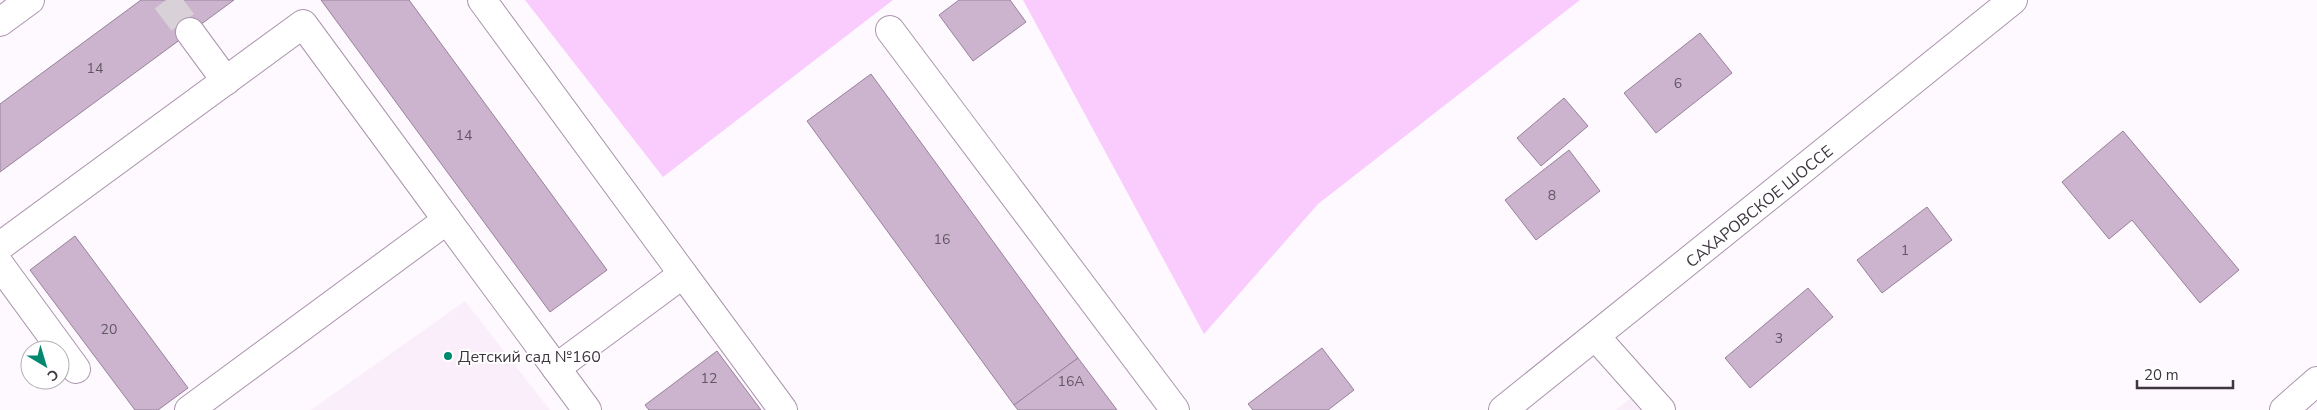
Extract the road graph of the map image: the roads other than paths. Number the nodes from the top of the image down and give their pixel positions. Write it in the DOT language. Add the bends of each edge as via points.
graph roads {
  1 [pos="30,0"];
  2 [pos="482,0"];
  3 [pos="2013,0"];
  4 [pos="0,22"];
  5 [pos="890,30"];
  6 [pos="190,32"];
  7 [pos="226,80"];
  8 [pos="447,220"];
  9 [pos="0,246"];
  10 [pos="0,265"];
  11 [pos="683,274"];
  12 [pos="1596,337"];
  13 [pos="556,368"];
  14 [pos="76,369"];
  15 [pos="2317,381"];
  16 [pos="189,410"];
  17 [pos="587,410"];
  18 [pos="783,410"];
  19 [pos="1174,410"];
  20 [pos="1503,410"];
  21 [pos="1660,410"];
  22 [pos="2284,410"];
  1 -- 4 [label="main road"];
  2 -- 11 [label="main road"];
  3 -- 12 [label="main road, САХАРОВСКОЕ ШОССЕ"];
  5 -- 19 [label="main road"];
  6 -- 7 [label="main road"];
  7 -- 8 [label="main road" via="303,24"];
  7 -- 9 [label="main road"];
  8 -- 13 [label="main road"];
  8 -- 16 [label="main road"];
  10 -- 14 [label="main road"];
  11 -- 13 [label="main road"];
  11 -- 18 [label="main road"];
  12 -- 20 [label="main road, САХАРОВСКОЕ ШОССЕ"];
  12 -- 21 [label="main road"];
  13 -- 17 [label="main road"];
  15 -- 22 [label="main road"];
}
